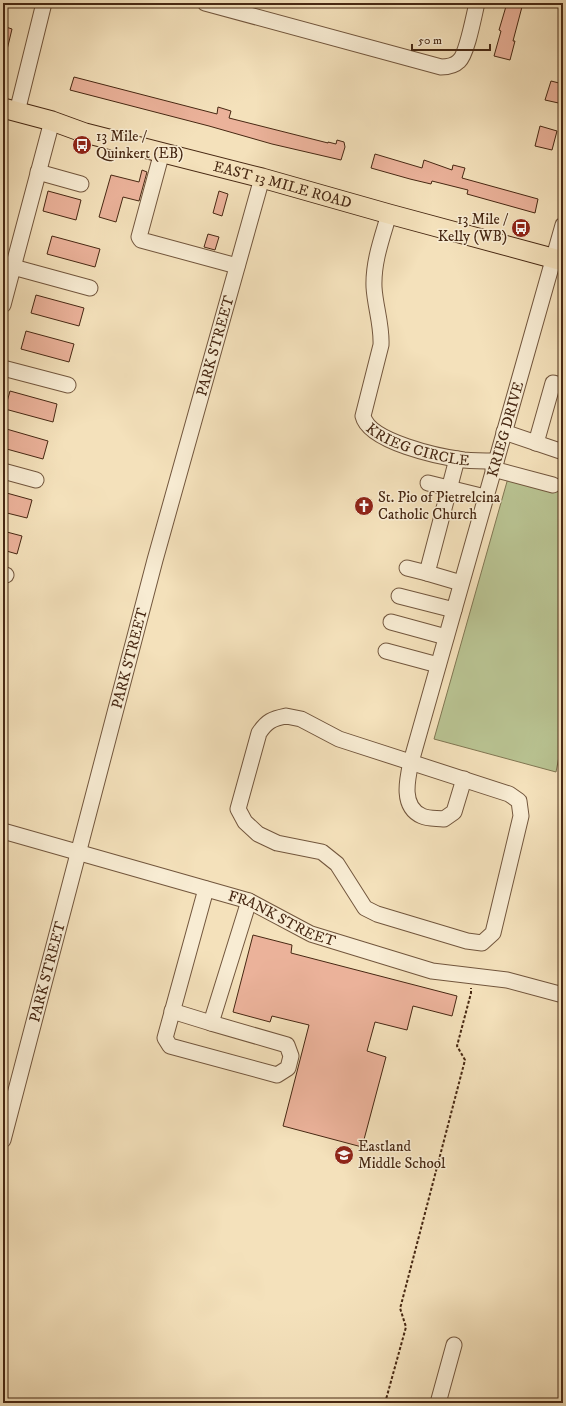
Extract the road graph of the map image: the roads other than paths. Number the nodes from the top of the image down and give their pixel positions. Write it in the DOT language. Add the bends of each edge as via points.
graph roads {
  1 [pos="44,3"];
  2 [pos="205,3"];
  3 [pos="477,3"];
  4 [pos="10,110"];
  5 [pos="52,121"];
  6 [pos="162,152"];
  7 [pos="38,172"];
  8 [pos="262,178"];
  9 [pos="81,184"];
  10 [pos="389,214"];
  11 [pos="563,225"];
  12 [pos="11,259"];
  13 [pos="558,260"];
  14 [pos="237,266"];
  15 [pos="90,288"];
  16 [pos="3,306"];
  17 [pos="3,368"];
  18 [pos="68,385"];
  19 [pos="563,386"];
  20 [pos="504,432"];
  21 [pos="536,443"];
  22 [pos="563,452"];
  23 [pos="457,459"];
  24 [pos="494,465"];
  25 [pos="3,471"];
  26 [pos="36,480"];
  27 [pos="428,483"];
  28 [pos="554,485"];
  29 [pos="449,488"];
  30 [pos="485,497"];
  31 [pos="407,568"];
  32 [pos="427,574"];
  33 [pos="461,583"];
  34 [pos="399,596"];
  35 [pos="454,610"];
  36 [pos="391,622"];
  37 [pos="446,637"];
  38 [pos="386,651"];
  39 [pos="438,665"];
  40 [pos="411,762"];
  41 [pos="464,779"];
  42 [pos="3,832"];
  43 [pos="78,853"];
  44 [pos="206,889"];
  45 [pos="249,901"];
  46 [pos="563,995"];
  47 [pos="172,1011"];
  48 [pos="211,1023"];
  49 [pos="3,1140"];
  50 [pos="454,1345"];
  51 [pos="438,1403"];
  1 -- 4 [label="street"];
  2 -- 3 [label="street" via="442,67 454,65 462,57"];
  4 -- 5 [label="main road, EAST 13 MILE ROAD"];
  5 -- 6 [label="main road, EAST 13 MILE ROAD" via="85,133"];
  5 -- 7 [label="street"];
  6 -- 8 [label="main road, EAST 13 MILE ROAD"];
  6 -- 14 [label="street" via="139,237 141,240"];
  7 -- 9 [label="street"];
  7 -- 12 [label="street"];
  8 -- 10 [label="main road, EAST 13 MILE ROAD"];
  8 -- 14 [label="street, PARK STREET"];
  10 -- 13 [label="main road, EAST 13 MILE ROAD"];
  10 -- 23 [label="street, KRIEG CIRCLE" via="375,268 374,287 381,345 362,416 364,422 376,433 404,446"];
  11 -- 13 [label="street, KRIEG DRIVE"];
  12 -- 15 [label="street"];
  12 -- 16 [label="street"];
  13 -- 20 [label="street, KRIEG DRIVE"];
  14 -- 43 [label="street, PARK STREET" via="155,560"];
  17 -- 18 [label="street"];
  19 -- 21 [label="street" via="553,383"];
  20 -- 21 [label="street"];
  20 -- 24 [label="street, KRIEG DRIVE"];
  21 -- 22 [label="street"];
  23 -- 24 [label="street, KRIEG CIRCLE"];
  23 -- 29 [label="street"];
  24 -- 28 [label="street, KRIEG CIRCLE"];
  24 -- 30 [label="street, KRIEG DRIVE"];
  25 -- 26 [label="street"];
  27 -- 29 [label="street"];
  29 -- 30 [label="street"];
  29 -- 32 [label="street"];
  30 -- 33 [label="street, KRIEG DRIVE"];
  31 -- 32 [label="street"];
  32 -- 33 [label="street"];
  33 -- 35 [label="street, KRIEG DRIVE"];
  34 -- 35 [label="street"];
  35 -- 37 [label="street, KRIEG DRIVE"];
  36 -- 37 [label="street"];
  37 -- 39 [label="street, KRIEG DRIVE"];
  38 -- 39 [label="street"];
  39 -- 40 [label="street, KRIEG DRIVE"];
  40 -- 41 [label="street"];
  40 -- 41 [label="street, KRIEG DRIVE" via="407,798 412,810 423,817 444,819 454,812"];
  40 -- 41 [label="street" via="339,739 301,719 286,716 273,718 259,732 238,809 258,834 277,843 322,852 337,864 365,908 466,941 482,943 492,933 521,816 519,802 509,794"];
  42 -- 43 [label="street, FRANK STREET"];
  43 -- 44 [label="street, FRANK STREET"];
  43 -- 49 [label="street, PARK STREET"];
  44 -- 45 [label="street, FRANK STREET"];
  44 -- 47 [label="street"];
  45 -- 46 [label="street, FRANK STREET" via="311,934 432,971 507,980"];
  45 -- 48 [label="street"];
  47 -- 48 [label="street"];
  47 -- 48 [label="street" via="165,1038 170,1046 277,1075 288,1068 291,1056 287,1045"];
  50 -- 51 [label="street"];
}
